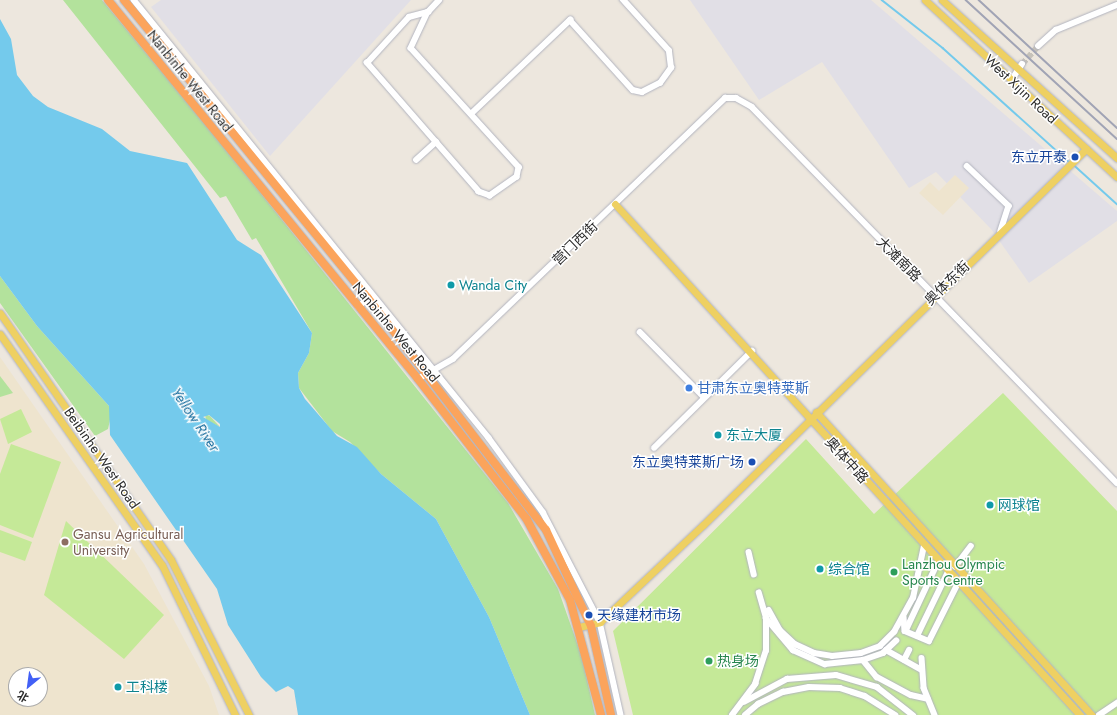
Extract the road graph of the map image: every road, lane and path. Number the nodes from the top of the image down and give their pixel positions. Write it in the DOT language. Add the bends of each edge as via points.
graph roads {
  1 [pos="108,0"];
  2 [pos="124,0"];
  3 [pos="134,0"];
  4 [pos="439,0"];
  5 [pos="623,0"];
  6 [pos="925,0"];
  7 [pos="942,0"];
  8 [pos="1117,5"];
  9 [pos="428,12"];
  10 [pos="1038,46"];
  11 [pos="1022,64"];
  12 [pos="1018,71"];
  13 [pos="1011,81"];
  14 [pos="725,98"];
  15 [pos="471,114"];
  16 [pos="436,142"];
  17 [pos="1086,149"];
  18 [pos="1117,158"];
  19 [pos="416,160"];
  20 [pos="967,166"];
  21 [pos="1117,177"];
  22 [pos="615,204"];
  23 [pos="1001,232"];
  24 [pos="935,294"];
  25 [pos="370,297"];
  26 [pos="358,307"];
  27 [pos="0,313"];
  28 [pos="640,332"];
  29 [pos="0,334"];
  30 [pos="752,351"];
  31 [pos="428,372"];
  32 [pos="418,380"];
  33 [pos="704,397"];
  34 [pos="816,412"];
  35 [pos="810,418"];
  36 [pos="86,436"];
  37 [pos="76,442"];
  38 [pos="654,448"];
  39 [pos="1117,483"];
  40 [pos="924,546"];
  41 [pos="971,546"];
  42 [pos="749,552"];
  43 [pos="938,562"];
  44 [pos="955,567"];
  45 [pos="948,572"];
  46 [pos="754,574"];
  47 [pos="958,583"];
  48 [pos="759,593"];
  49 [pos="769,610"];
  50 [pos="904,617"];
  51 [pos="766,618"];
  52 [pos="600,622"];
  53 [pos="591,626"];
  54 [pos="579,627"];
  55 [pos="905,631"];
  56 [pos="916,636"];
  57 [pos="896,641"];
  58 [pos="835,648"];
  59 [pos="886,650"];
  60 [pos="909,650"];
  61 [pos="838,655"];
  62 [pos="922,658"];
  63 [pos="863,660"];
  64 [pos="904,660"];
  65 [pos="922,670"];
  66 [pos="928,699"];
  67 [pos="744,702"];
  68 [pos="1117,703"];
  69 [pos="235,715"];
  70 [pos="249,715"];
  71 [pos="601,715"];
  72 [pos="611,715"];
  73 [pos="621,715"];
  74 [pos="732,715"];
  75 [pos="746,715"];
  76 [pos="895,715"];
  77 [pos="913,715"];
  78 [pos="935,715"];
  79 [pos="1080,715"];
  80 [pos="1092,715"];
  81 [pos="1099,715"];
  1 -- 26 [label="highway, Nanbinhe West Road"];
  2 -- 25 [label="highway, Nanbinhe West Road"];
  3 -- 25 [label="street, Nanbinhe West Road"];
  4 -- 9 [label="street"];
  5 -- 15 [label="street" via="669,51 671,68 660,83 642,92 633,90 570,20"];
  6 -- 13 [label="main road, West Xijin Road"];
  7 -- 12 [label="main road, West Xijin Road"];
  8 -- 10 [label="street" via="1056,30"];
  9 -- 15 [label="street" via="411,48"];
  9 -- 16 [label="street" via="409,17 367,63"];
  11 -- 12 [label="street"];
  12 -- 13 [label="street"];
  12 -- 18 [label="main road, West Xijin Road"];
  13 -- 17 [label="main road, West Xijin Road"];
  14 -- 22 [label="street, 营门西街"];
  14 -- 24 [label="street, 大滩南路" via="736,98 752,107"];
  15 -- 16 [label="street" via="519,167 517,177 490,196 484,195"];
  16 -- 19 [label="street"];
  17 -- 21 [label="main road, West Xijin Road"];
  17 -- 23 [label="main road, 奥体东街"];
  20 -- 23 [label="street" via="1009,206"];
  22 -- 30 [label="main road, 奥体中路"];
  22 -- 31 [label="street, 营门西街" via="453,359"];
  23 -- 24 [label="main road, 奥体东街"];
  24 -- 34 [label="main road, 奥体东街"];
  24 -- 39 [label="street, 大滩南路"];
  25 -- 26 [label="street"];
  25 -- 31 [label="highway, Nanbinhe West Road"];
  26 -- 32 [label="highway, Nanbinhe West Road"];
  27 -- 36 [label="main road, Beibinhe West Road"];
  28 -- 33 [label="street"];
  29 -- 37 [label="main road, Beibinhe West Road"];
  30 -- 33 [label="street"];
  30 -- 35 [label="main road, 奥体中路"];
  31 -- 32 [label="street, 营门西街"];
  31 -- 52 [label="street, Nanbinhe West Road" via="543,512"];
  31 -- 53 [label="highway, Nanbinhe West Road" via="546,530"];
  32 -- 54 [label="highway, Nanbinhe West Road" via="526,518 570,600"];
  33 -- 38 [label="street"];
  34 -- 35 [label="main road, 奥体东街"];
  34 -- 44 [label="main road, 奥体中路"];
  35 -- 40 [label="main road, 奥体中路"];
  35 -- 52 [label="main road, 奥体东街"];
  36 -- 37 [label="main road"];
  36 -- 70 [label="main road, Beibinhe West Road" via="171,560"];
  37 -- 69 [label="main road, Beibinhe West Road" via="162,565"];
  40 -- 43 [label="main road, 奥体中路"];
  40 -- 50 [label="street" via="919,574"];
  41 -- 44 [label="street"];
  42 -- 46 [label="street"];
  43 -- 45 [label="main road, 奥体中路"];
  43 -- 55 [label="street"];
  44 -- 80 [label="main road, 奥体中路"];
  45 -- 47 [label="main road, 奥体中路"];
  45 -- 56 [label="street"];
  47 -- 56 [label="street" via="929,641"];
  47 -- 79 [label="main road, 奥体中路"];
  48 -- 51 [label="street"];
  49 -- 61 [label="street" via="780,630 795,644 814,653"];
  50 -- 55 [label="street"];
  50 -- 61 [label="street" via="880,646 861,653"];
  51 -- 63 [label="street" via="793,650 808,658 825,664"];
  51 -- 67 [label="street" via="761,670"];
  52 -- 53 [label="main road"];
  52 -- 73 [label="street, Nanbinhe West Road"];
  53 -- 54 [label="main road"];
  53 -- 72 [label="highway, Nanbinhe West Road"];
  54 -- 71 [label="highway, Nanbinhe West Road"];
  55 -- 56 [label="street"];
  57 -- 59 [label="street"];
  58 -- 61 [label="street"];
  59 -- 63 [label="street"];
  59 -- 64 [label="street"];
  60 -- 64 [label="street"];
  62 -- 65 [label="street"];
  63 -- 66 [label="street" via="878,677 911,695"];
  64 -- 65 [label="street"];
  65 -- 66 [label="street"];
  66 -- 78 [label="street"];
  67 -- 74 [label="street"];
  67 -- 77 [label="street" via="787,679 836,675 877,687"];
  68 -- 81 [label="street"];
  75 -- 76 [label="street" via="758,704 783,692 809,686 840,688 865,696"];
}
